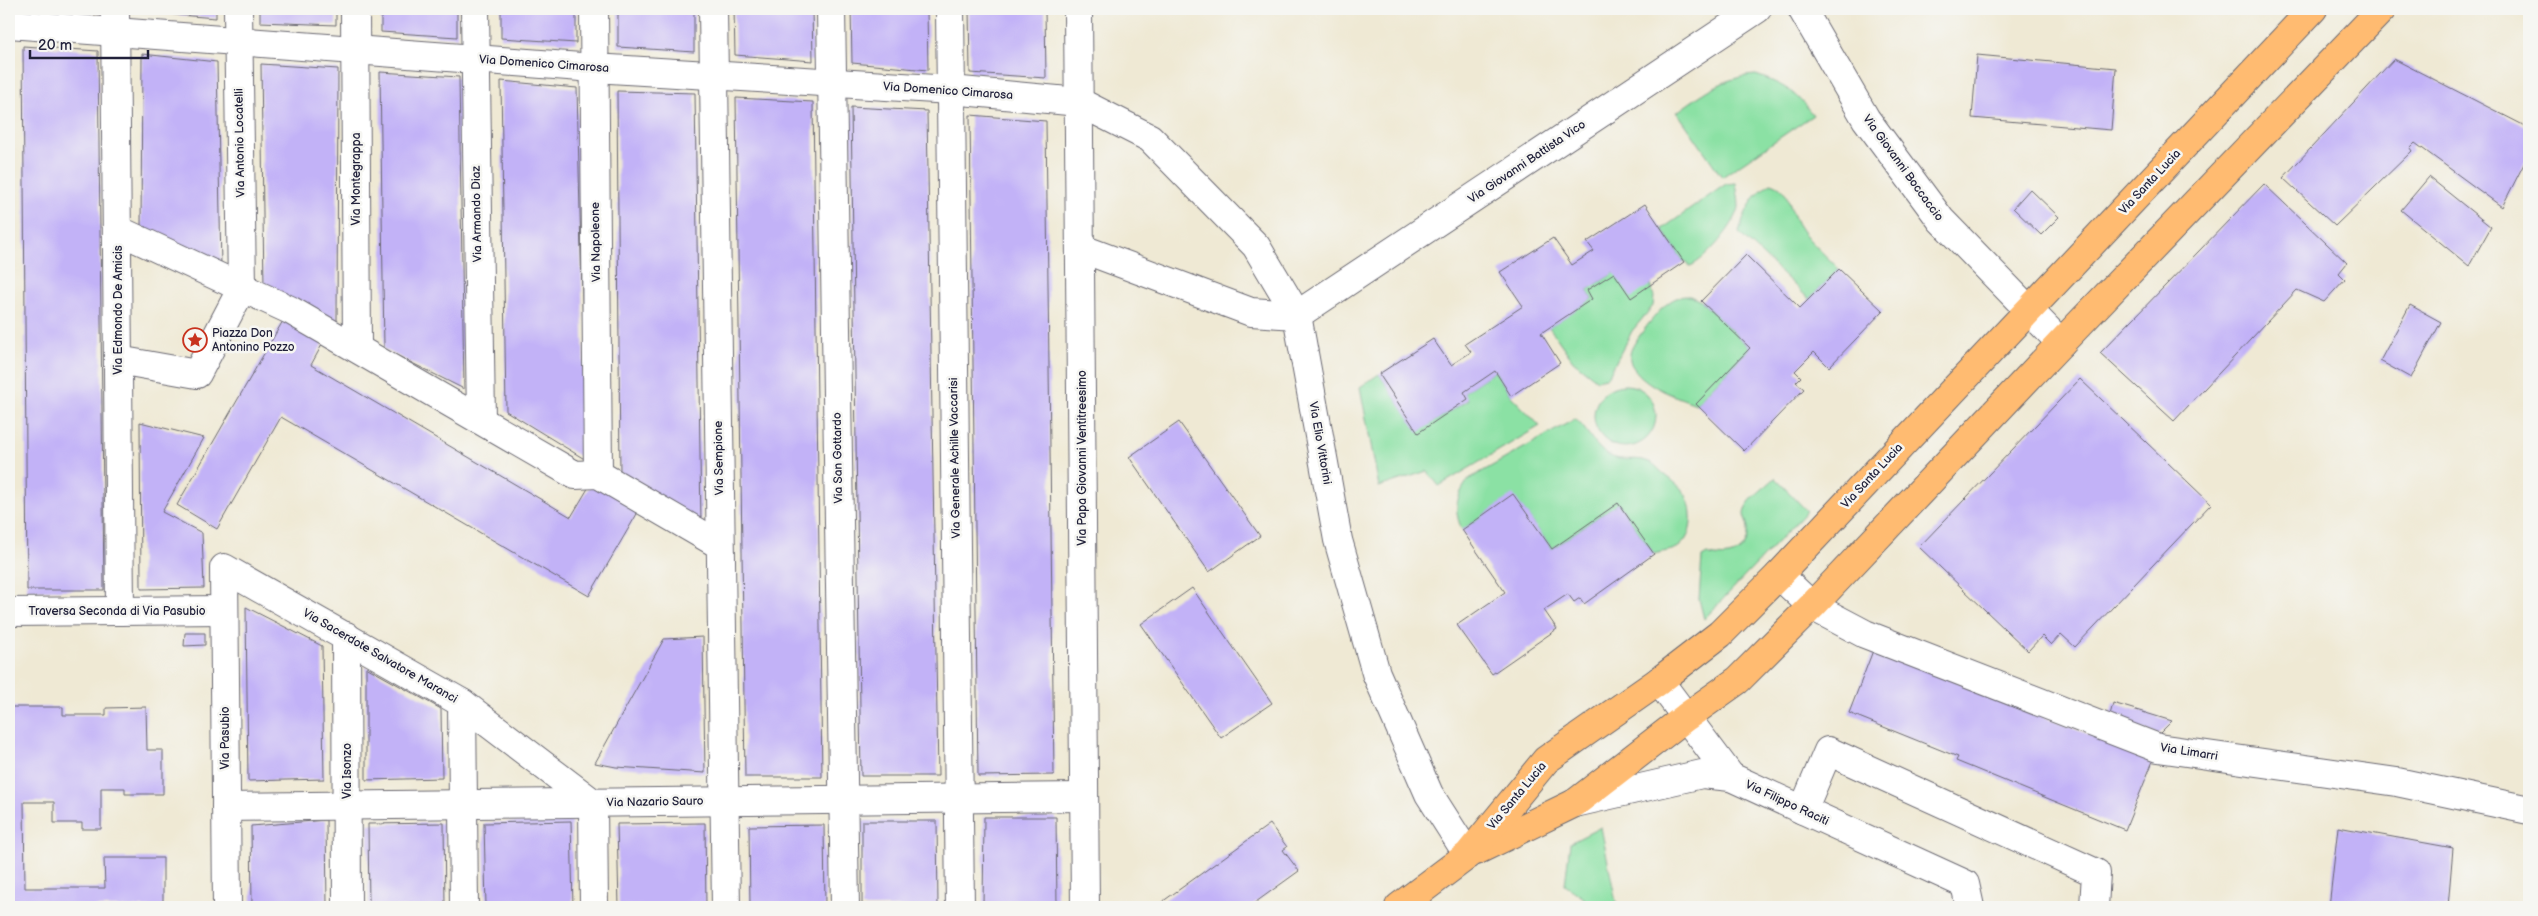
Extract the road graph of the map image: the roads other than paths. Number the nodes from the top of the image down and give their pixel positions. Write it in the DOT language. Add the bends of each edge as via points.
graph roads {
  1 [pos="238,9"];
  2 [pos="355,9"];
  3 [pos="475,9"];
  4 [pos="594,9"];
  5 [pos="713,9"];
  6 [pos="831,9"];
  7 [pos="950,9"];
  8 [pos="1078,9"];
  9 [pos="1757,9"];
  10 [pos="1802,9"];
  11 [pos="2314,9"];
  12 [pos="2382,9"];
  13 [pos="115,20"];
  14 [pos="9,24"];
  15 [pos="238,41"];
  16 [pos="355,50"];
  17 [pos="475,59"];
  18 [pos="594,68"];
  19 [pos="714,74"];
  20 [pos="832,83"];
  21 [pos="951,90"];
  22 [pos="1079,102"];
  23 [pos="118,230"];
  24 [pos="1080,248"];
  25 [pos="242,282"];
  26 [pos="2028,310"];
  27 [pos="1297,315"];
  28 [pos="2060,343"];
  29 [pos="357,348"];
  30 [pos="118,360"];
  31 [pos="480,420"];
  32 [pos="598,474"];
  33 [pos="720,545"];
  34 [pos="224,568"];
  35 [pos="1779,575"];
  36 [pos="1812,606"];
  37 [pos="224,610"];
  38 [pos="120,611"];
  39 [pos="9,612"];
  40 [pos="346,636"];
  41 [pos="1659,681"];
  42 [pos="462,703"];
  43 [pos="1686,717"];
  44 [pos="1731,777"];
  45 [pos="1084,797"];
  46 [pos="959,798"];
  47 [pos="844,799"];
  48 [pos="725,801"];
  49 [pos="1575,802"];
  50 [pos="593,803"];
  51 [pos="463,804"];
  52 [pos="347,806"];
  53 [pos="226,807"];
  54 [pos="1803,810"];
  55 [pos="2529,810"];
  56 [pos="1468,855"];
  57 [pos="1406,905"];
  58 [pos="227,907"];
  59 [pos="347,907"];
  60 [pos="464,907"];
  61 [pos="594,907"];
  62 [pos="726,907"];
  63 [pos="845,907"];
  64 [pos="960,907"];
  65 [pos="1085,907"];
  66 [pos="1970,907"];
  67 [pos="2094,907"];
  1 -- 15 [label="street, Via Antonio Locatelli"];
  2 -- 16 [label="street, Via Montegrappa"];
  3 -- 17 [label="street, Via Armando Diaz"];
  4 -- 18 [label="street, Via Napoleone"];
  5 -- 19 [label="street, Via Sempione"];
  6 -- 20 [label="street, Via San Gottardo"];
  7 -- 21 [label="street, Via Generale Achille Vaccarisi"];
  8 -- 22 [label="street, Via Papa Giovanni Ventitreesimo"];
  9 -- 27 [label="street, Via Giovanni Battista Vico"];
  10 -- 26 [label="street, Via Giovanni Boccaccio" via="1866,119 1940,220"];
  11 -- 26 [label="main road, Via Santa Lucia"];
  12 -- 28 [label="main road"];
  13 -- 14 [label="street, Via Domenico Cimarosa"];
  13 -- 15 [label="street, Via Domenico Cimarosa"];
  13 -- 23 [label="street, Via Edmondo De Amicis"];
  15 -- 16 [label="street, Via Domenico Cimarosa"];
  15 -- 25 [label="street, Via Antonio Locatelli"];
  16 -- 17 [label="street, Via Domenico Cimarosa"];
  16 -- 29 [label="street, Via Montegrappa"];
  17 -- 18 [label="street, Via Domenico Cimarosa"];
  17 -- 31 [label="street, Via Armando Diaz"];
  18 -- 19 [label="street, Via Domenico Cimarosa"];
  18 -- 32 [label="street, Via Napoleone"];
  19 -- 20 [label="street, Via Domenico Cimarosa"];
  19 -- 33 [label="street, Via Sempione"];
  20 -- 21 [label="street, Via Domenico Cimarosa"];
  20 -- 47 [label="street, Via San Gottardo"];
  21 -- 22 [label="street, Via Domenico Cimarosa"];
  21 -- 46 [label="street, Via Generale Achille Vaccarisi"];
  22 -- 24 [label="street, Via Papa Giovanni Ventitreesimo"];
  22 -- 27 [label="street, Via Elio Vittorini" via="1150,138 1256,246"];
  23 -- 25 [label="street"];
  23 -- 30 [label="street, Via Edmondo De Amicis"];
  24 -- 27 [label="street" via="1251,312"];
  24 -- 45 [label="street, Via Papa Giovanni Ventitreesimo"];
  25 -- 29 [label="street"];
  25 -- 30 [label="street" via="197,374"];
  26 -- 28 [label="street, Via Giovanni Boccaccio"];
  26 -- 35 [label="main road, Via Santa Lucia"];
  27 -- 56 [label="street, Via Elio Vittorini" via="1338,540 1376,673 1429,794"];
  28 -- 36 [label="main road"];
  29 -- 31 [label="street"];
  30 -- 38 [label="street, Via Edmondo De Amicis"];
  31 -- 32 [label="street" via="575,474"];
  32 -- 33 [label="street"];
  33 -- 48 [label="street, Via Sempione"];
  34 -- 37 [label="street, Via Pasubio"];
  34 -- 40 [label="street, Via Sacerdote Salvatore Maranci"];
  35 -- 36 [label="street, Via Limarri"];
  35 -- 41 [label="main road, Via Santa Lucia" via="1720,634"];
  36 -- 43 [label="main road" via="1738,680"];
  36 -- 55 [label="street, Via Limarri" via="1866,634 2158,748 2397,782"];
  37 -- 38 [label="street, Traversa Seconda di Via Pasubio"];
  37 -- 53 [label="street, Via Pasubio"];
  38 -- 39 [label="street, Traversa Seconda di Via Pasubio"];
  40 -- 42 [label="street, Via Sacerdote Salvatore Maranci"];
  40 -- 52 [label="street, Via Isonzo"];
  41 -- 43 [label="street"];
  41 -- 56 [label="main road, Via Santa Lucia" via="1546,760"];
  42 -- 50 [label="street"];
  42 -- 51 [label="street, Via Sacerdote Salvatore Maranci"];
  43 -- 44 [label="street"];
  43 -- 49 [label="main road"];
  44 -- 49 [label="street, Via Filippo Raciti" via="1702,774"];
  44 -- 54 [label="street, Via Filippo Raciti"];
  45 -- 46 [label="street, Via Nazario Sauro"];
  45 -- 65 [label="street, Via Papa Giovanni Ventitreesimo"];
  46 -- 47 [label="street, Via Nazario Sauro"];
  46 -- 64 [label="street, Via Generale Achille Vaccarisi"];
  47 -- 48 [label="street, Via Nazario Sauro"];
  47 -- 63 [label="street, Via San Gottardo"];
  48 -- 50 [label="street, Via Nazario Sauro"];
  48 -- 62 [label="street, Via Sempione"];
  49 -- 56 [label="main road"];
  50 -- 51 [label="street, Via Nazario Sauro"];
  50 -- 61 [label="street"];
  51 -- 52 [label="street, Via Nazario Sauro"];
  51 -- 60 [label="street, Via Sacerdote Salvatore Maranci"];
  52 -- 53 [label="street, Via Nazario Sauro"];
  52 -- 59 [label="street, Via Isonzo"];
  53 -- 58 [label="street, Via Pasubio"];
  54 -- 66 [label="street, Via Filippo Raciti" via="1965,884"];
  54 -- 67 [label="street" via="1828,751 2096,873"];
  56 -- 57 [label="main road, Via Santa Lucia"];
}
